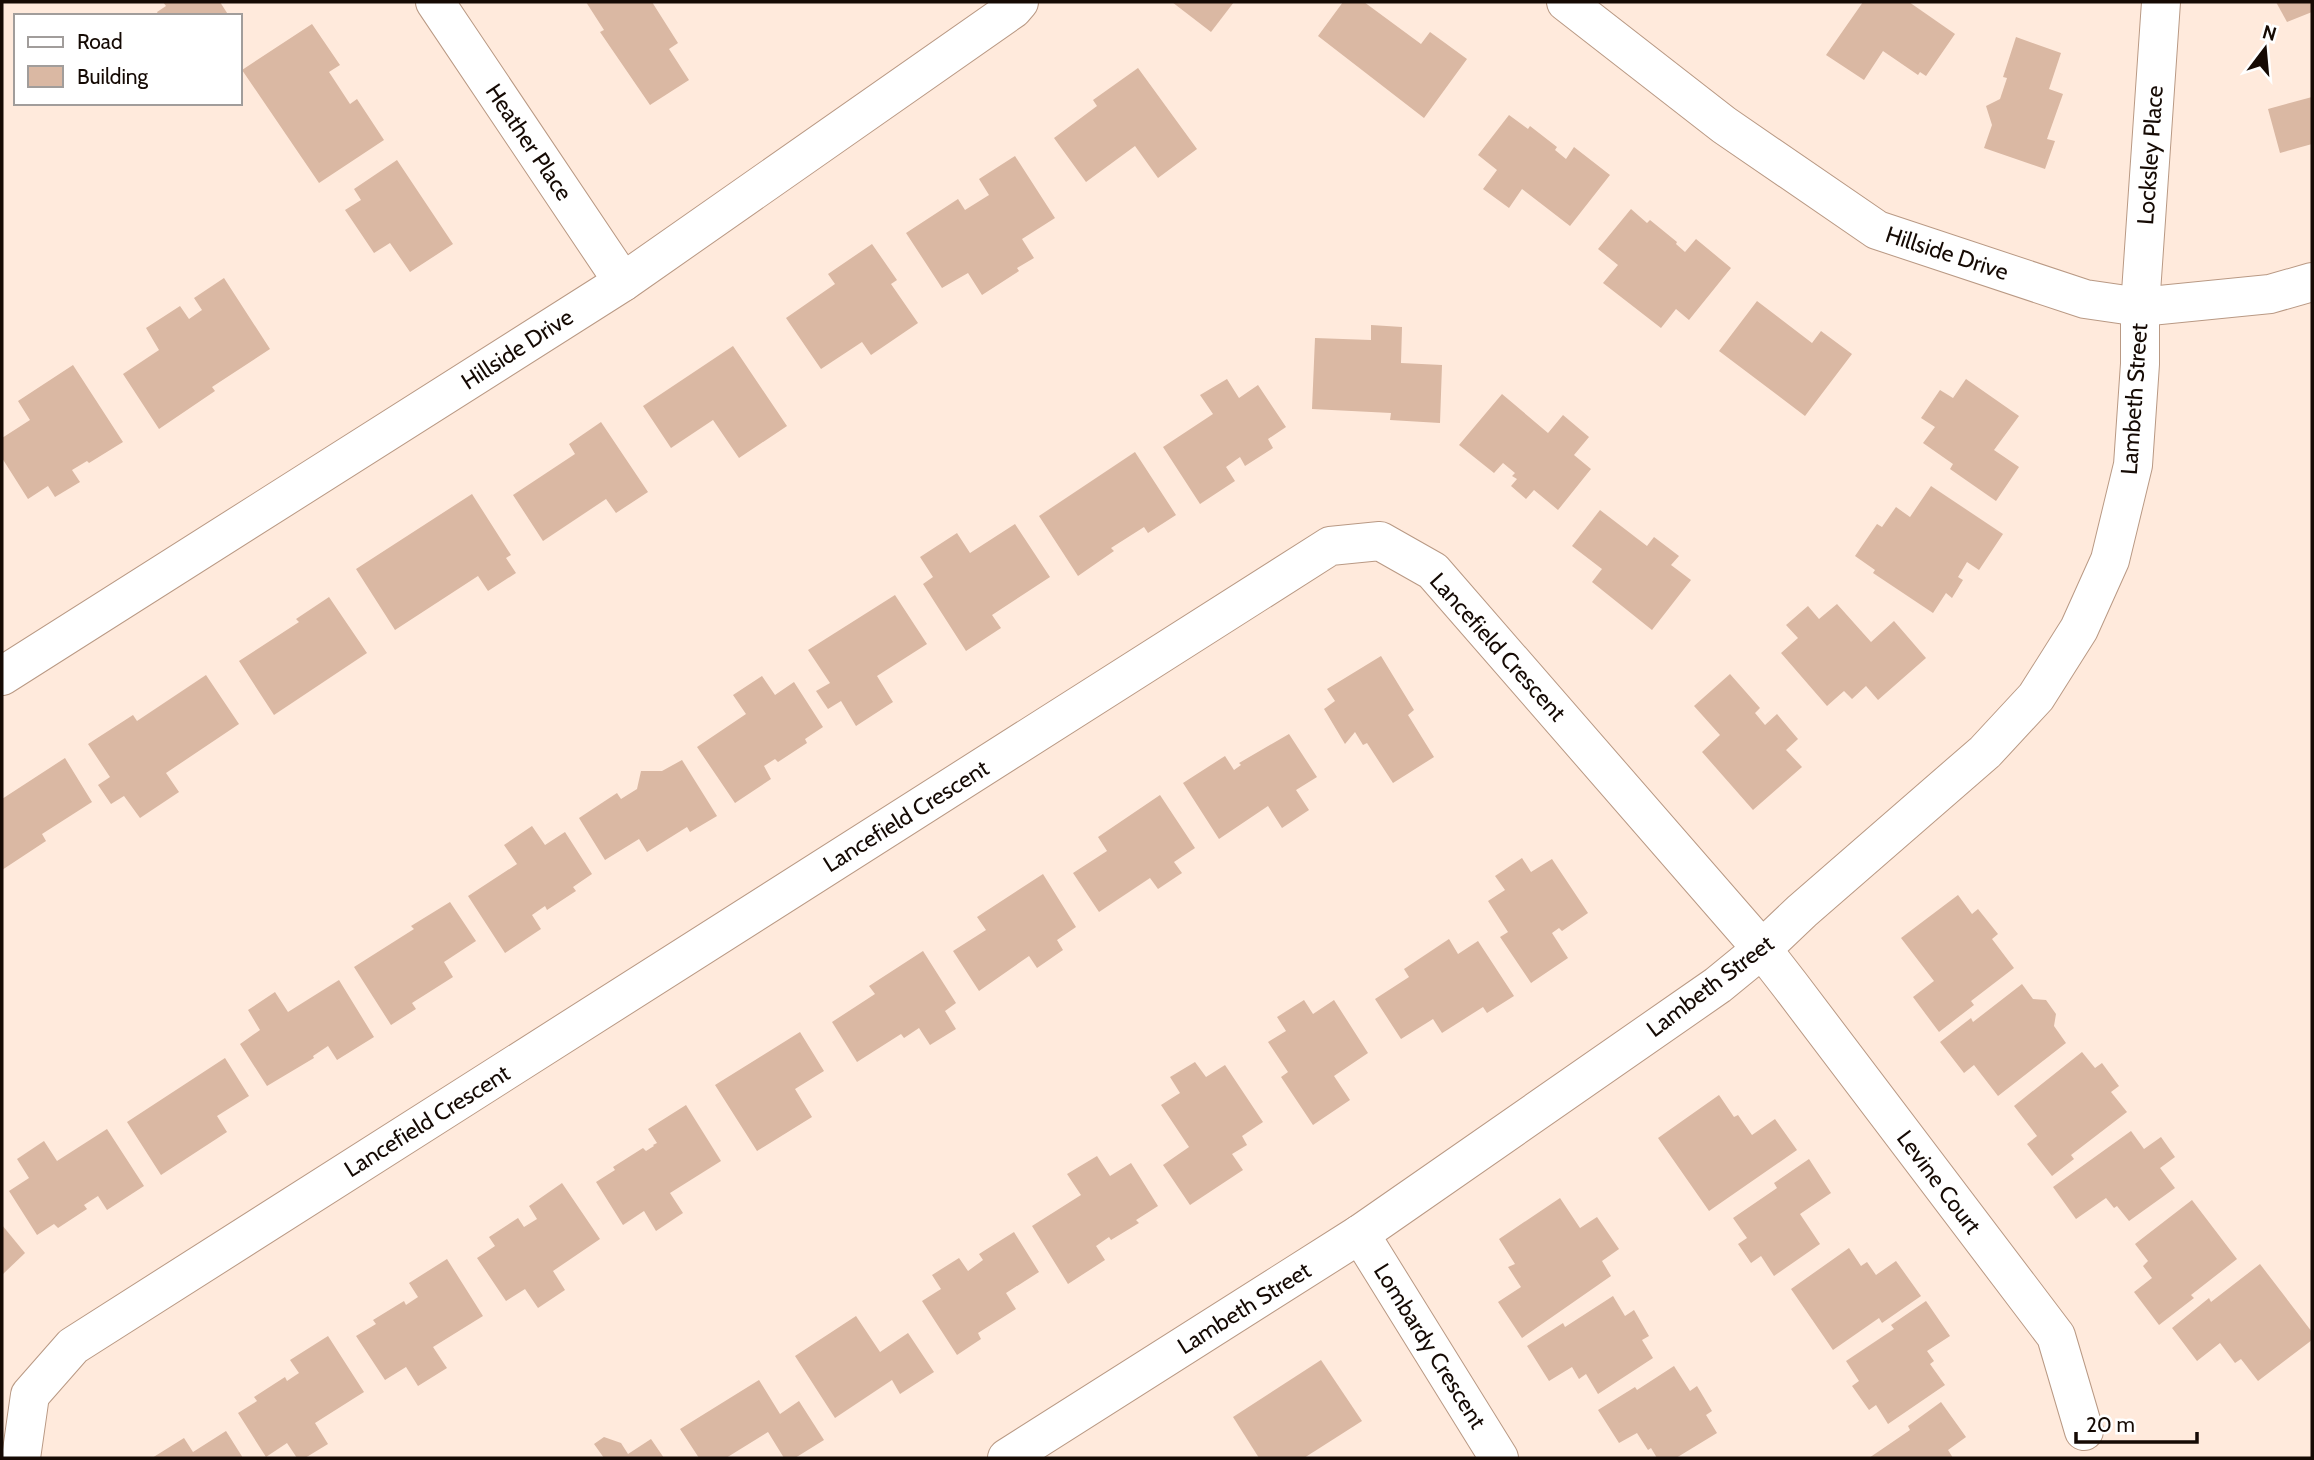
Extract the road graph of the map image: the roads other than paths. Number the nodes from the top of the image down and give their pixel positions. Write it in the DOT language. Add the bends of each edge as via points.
graph roads {
  1 [pos="435,2"];
  2 [pos="1019,2"];
  3 [pos="1566,2"];
  4 [pos="2161,2"];
  5 [pos="623,282"];
  6 [pos="2312,282"];
  7 [pos="2140,307"];
  8 [pos="2,676"];
  9 [pos="1762,949"];
  10 [pos="1360,1234"];
  11 [pos="2084,1431"];
  12 [pos="22,1458"];
  13 [pos="1007,1458"];
  14 [pos="1499,1458"];
  1 -- 5 [label="street, Heather Place"];
  2 -- 5 [label="street, Hillside Drive"];
  3 -- 7 [label="street, Hillside Drive" via="1724,125 1877,230 2085,299"];
  4 -- 7 [label="street, Locksley Place"];
  5 -- 8 [label="street, Hillside Drive"];
  6 -- 7 [label="street, Hillside Drive" via="2270,294"];
  7 -- 9 [label="street, Lambeth Street" via="2133,465 2109,560 2079,629 2036,697 1984,752"];
  9 -- 10 [label="street, Lambeth Street" via="1718,985"];
  9 -- 11 [label="street, Levine Court" via="2056,1336"];
  9 -- 12 [label="street, Lancefield Crescent" via="1433,571 1380,541 1329,546 73,1346 30,1395"];
  10 -- 13 [label="street, Lambeth Street"];
  10 -- 14 [label="street, Lombardy Crescent"];
}
